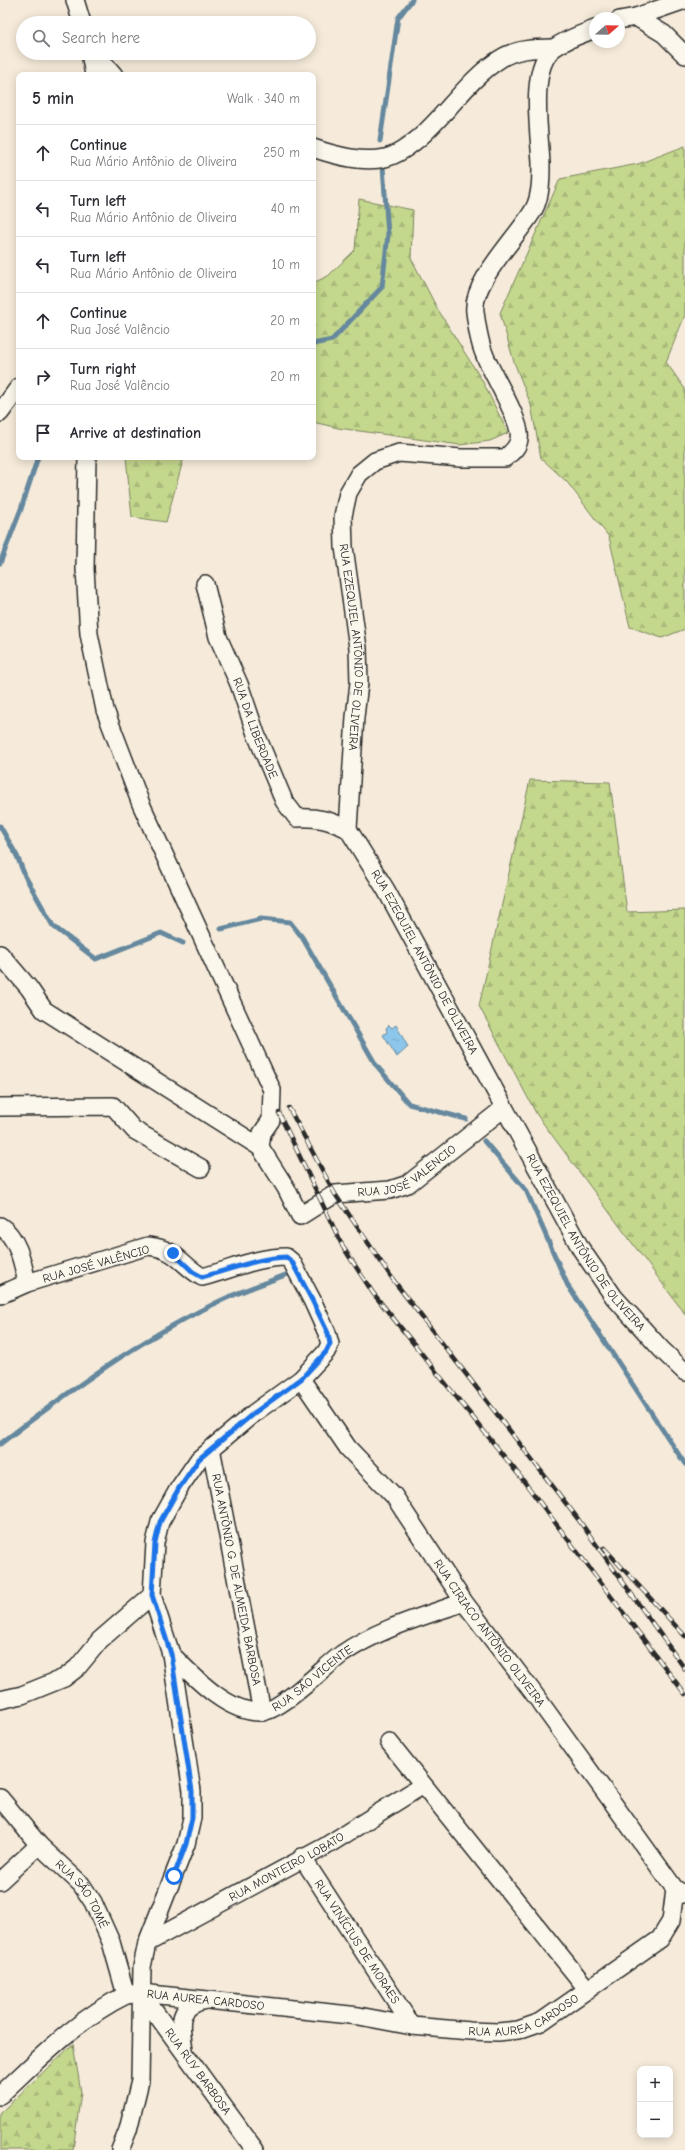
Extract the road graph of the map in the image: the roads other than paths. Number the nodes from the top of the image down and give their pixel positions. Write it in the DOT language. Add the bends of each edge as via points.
graph roads {
  1 [pos="75,0"];
  2 [pos="685,0"];
  3 [pos="80,16"];
  4 [pos="636,17"];
  5 [pos="625,19"];
  6 [pos="589,31"];
  7 [pos="553,48"];
  8 [pos="685,54"];
  9 [pos="91,60"];
  10 [pos="101,60"];
  11 [pos="93,72"];
  12 [pos="111,72"];
  13 [pos="316,149"];
  14 [pos="16,391"];
  15 [pos="0,413"];
  16 [pos="87,460"];
  17 [pos="205,584"];
  18 [pos="348,829"];
  19 [pos="0,954"];
  20 [pos="0,1108"];
  21 [pos="504,1108"];
  22 [pos="260,1147"];
  23 [pos="201,1168"];
  24 [pos="0,1226"];
  25 [pos="27,1283"];
  26 [pos="0,1295"];
  27 [pos="685,1372"];
  28 [pos="301,1379"];
  29 [pos="211,1448"];
  30 [pos="152,1595"];
  31 [pos="464,1602"];
  32 [pos="171,1654"];
  33 [pos="0,1700"];
  34 [pos="262,1712"];
  35 [pos="389,1742"];
  36 [pos="423,1785"];
  37 [pos="0,1798"];
  38 [pos="39,1845"];
  39 [pos="302,1857"];
  40 [pos="0,1882"];
  41 [pos="680,1892"];
  42 [pos="147,1943"];
  43 [pos="588,1990"];
  44 [pos="134,1994"];
  45 [pos="206,2000"];
  46 [pos="412,2026"];
  47 [pos="184,2051"];
  48 [pos="0,2095"];
  49 [pos="120,2150"];
  50 [pos="255,2150"];
  1 -- 3 [label="street"];
  2 -- 4 [label="street"];
  4 -- 5 [label="street"];
  4 -- 8 [label="street" via="664,34"];
  6 -- 7 [label="street"];
  7 -- 13 [label="street" via="520,51 500,59 425,133 397,154 368,159"];
  7 -- 18 [label="street, RUA EZEQUIEL ANTÔNIO DE OLIVEIRA" via="541,66 537,88 541,179 536,206 488,271 474,309 477,333 484,356 516,420 520,438 515,450 505,458 462,458 400,453 375,461 359,474 348,493 343,516 344,539 360,683 355,717"];
  9 -- 11 [label="street"];
  10 -- 12 [label="street"];
  14 -- 15 [label="street"];
  16 -- 22 [label="street" via="85,569 89,634 105,710 141,804 272,1090 271,1120 262,1132"];
  17 -- 18 [label="street, RUA DA LIBERDADE" via="218,637 284,801 297,818 315,817 330,820"];
  18 -- 21 [label="street, RUA EZEQUIEL ANTÔNIO DE OLIVEIRA" via="386,890"];
  19 -- 22 [label="street" via="44,1010"];
  20 -- 23 [label="street" via="113,1106 134,1130"];
  21 -- 22 [label="street, RUA JOSÉ VALENCIO" via="408,1184 390,1190 335,1194 300,1216"];
  21 -- 27 [label="street, RUA EZEQUIEL ANTÔNIO DE OLIVEIRA" via="593,1267 614,1297"];
  24 -- 25 [label="street" via="6,1230 20,1254"];
  25 -- 26 [label="street, RUA JOSÉ VALÊNCIO"];
  25 -- 28 [label="street, RUA JOSÉ VALÊNCIO" via="148,1246 173,1253 202,1277 255,1261 286,1257 292,1262 328,1333 330,1344 326,1352"];
  28 -- 29 [label="street" via="277,1394"];
  28 -- 31 [label="street, RUA CIRIACO ANTÔNIO OLIVEIRA" via="348,1448 398,1502"];
  29 -- 30 [label="street" via="199,1459 179,1488 160,1522 155,1543"];
  29 -- 34 [label="street, RUA ANTÔNIO G. DE ALMEIDA BARBOSA"];
  30 -- 32 [label="street"];
  30 -- 33 [label="street" via="100,1640 77,1668 64,1678 22,1695"];
  31 -- 34 [label="street, RUA SÃO VICENTE" via="406,1621 371,1636 342,1655 289,1699"];
  31 -- 41 [label="street, RUA CIRIACO ANTÔNIO OLIVEIRA"];
  32 -- 34 [label="street, RUA SÃO VICENTE" via="217,1696 242,1708"];
  32 -- 42 [label="street" via="192,1791 192,1818 186,1844"];
  35 -- 36 [label="street, RUA AUREA CARDOSO"];
  36 -- 39 [label="street, RUA MONTEIRO LOBATO" via="370,1820"];
  36 -- 43 [label="street, RUA AUREA CARDOSO"];
  37 -- 38 [label="street, RUA SÃO TOMÉ"];
  38 -- 40 [label="street"];
  38 -- 44 [label="street, RUA SÃO TOMÉ" via="81,1884 93,1902"];
  39 -- 42 [label="street, RUA MONTEIRO LOBATO"];
  39 -- 46 [label="street, RUA VINÍCIUS DE MORAES"];
  41 -- 43 [label="street, RUA CIRIACO ANTÔNIO OLIVEIRA" via="671,1920 660,1939"];
  42 -- 44 [label="street"];
  43 -- 46 [label="street, RUA AUREA CARDOSO" via="541,2022 518,2030 498,2032"];
  44 -- 45 [label="street, RUA AUREA CARDOSO"];
  44 -- 47 [label="street, RUA RUY BARBOSA"];
  44 -- 48 [label="street" via="104,2006 74,2028"];
  44 -- 49 [label="street" via="140,2081 128,2130"];
  45 -- 46 [label="street, RUA AUREA CARDOSO" via="359,2016"];
  45 -- 47 [label="street" via="189,2006 184,2012 180,2022"];
  47 -- 50 [label="street, RUA RUY BARBOSA"];
}
